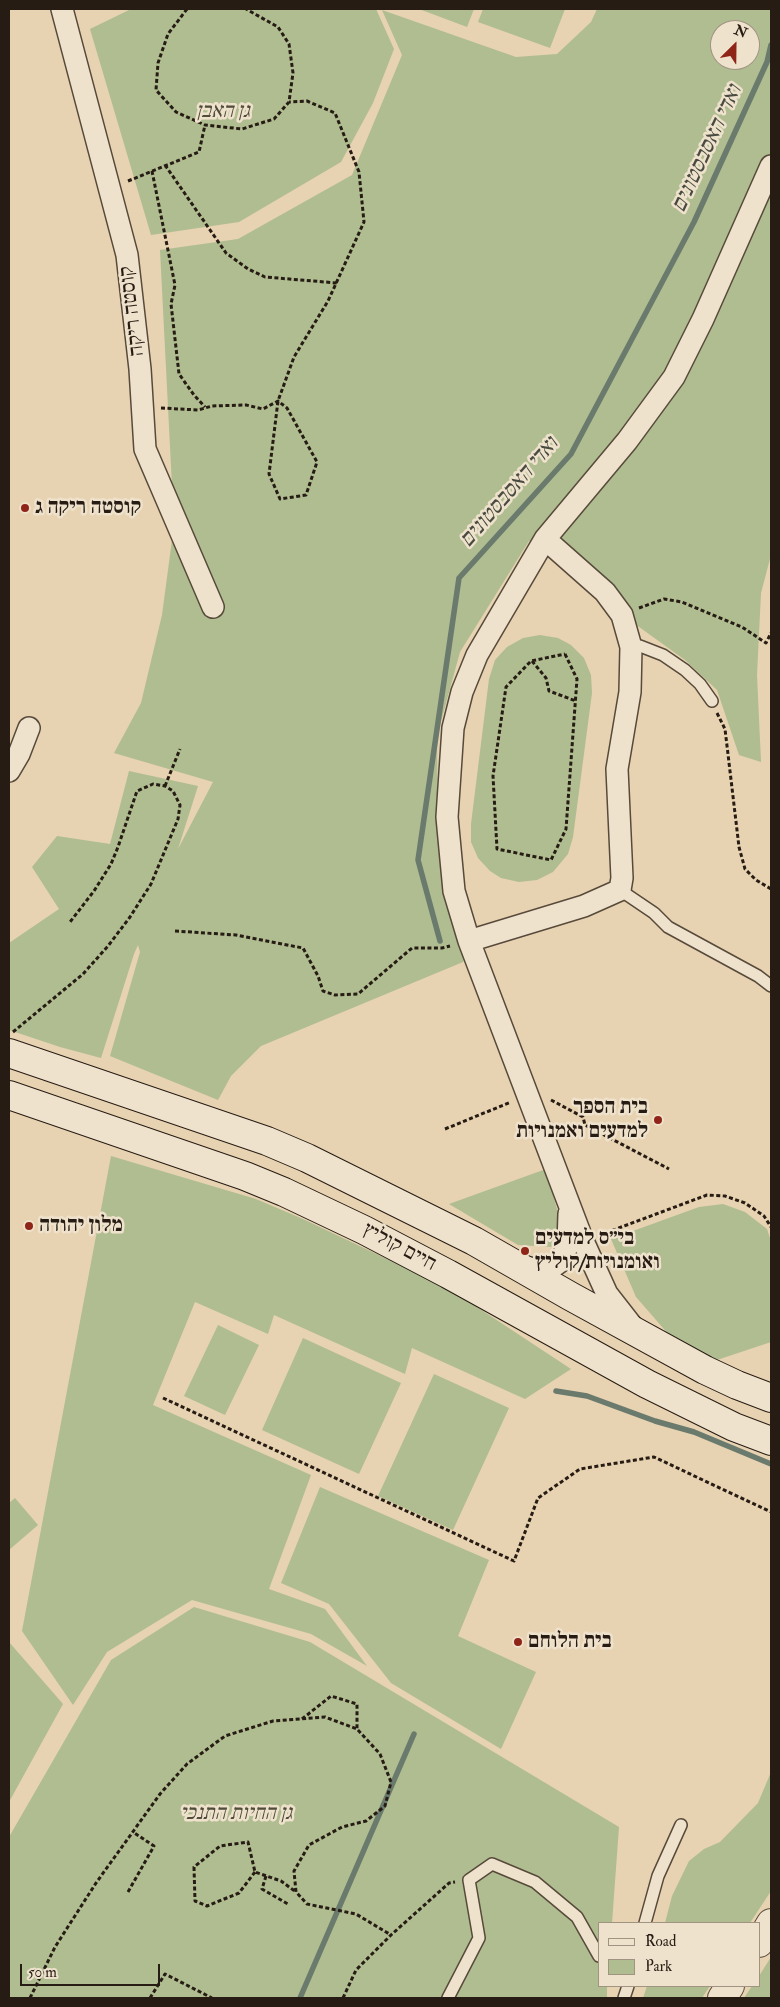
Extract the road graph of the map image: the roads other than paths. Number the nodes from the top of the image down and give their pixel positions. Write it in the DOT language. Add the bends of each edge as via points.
graph roads {
  1 [pos="62,9"];
  2 [pos="771,166"];
  3 [pos="545,539"];
  4 [pos="213,607"];
  5 [pos="631,647"];
  6 [pos="712,701"];
  7 [pos="29,728"];
  8 [pos="9,771"];
  9 [pos="620,890"];
  10 [pos="469,940"];
  11 [pos="771,986"];
  12 [pos="9,1053"];
  13 [pos="9,1094"];
  14 [pos="569,1204"];
  15 [pos="513,1264"];
  16 [pos="640,1334"];
  17 [pos="771,1398"];
  18 [pos="771,1441"];
  19 [pos="681,1825"];
  20 [pos="644,1922"];
  21 [pos="771,1923"];
  22 [pos="760,1941"];
  23 [pos="598,1954"];
  24 [pos="729,1987"];
  25 [pos="448,1998"];
  26 [pos="722,1998"];
  1 -- 4 [label="street, קוסטה ריקה" via="127,255 145,449"];
  2 -- 3 [label="street" via="674,377"];
  3 -- 5 [label="street" via="605,592 622,615"];
  3 -- 10 [label="street" via="477,655 462,692 453,728 447,817 454,891"];
  5 -- 6 [label="lane" via="640,646 671,660 700,684"];
  5 -- 9 [label="street" via="630,692 617,769"];
  7 -- 8 [label="street"];
  9 -- 10 [label="street" via="584,906"];
  9 -- 11 [label="lane" via="654,913 668,927"];
  10 -- 14 [label="street"];
  12 -- 15 [label="main road, חיים קוליץ" via="275,1144 401,1203"];
  13 -- 18 [label="main road, חיים קוליץ" via="284,1192 448,1274 655,1389"];
  14 -- 15 [label="street" via="569,1237 561,1261 554,1266 535,1269"];
  14 -- 16 [label="street" via="607,1294"];
  15 -- 16 [label="main road, חיים קוליץ"];
  16 -- 17 [label="main road, חיים קוליץ" via="705,1370"];
  19 -- 20 [label="lane" via="658,1876"];
  21 -- 22 [label="main road"];
  23 -- 25 [label="lane" via="577,1917 535,1882 492,1864 469,1880 479,1938"];
  24 -- 26 [label="main road"];
}
